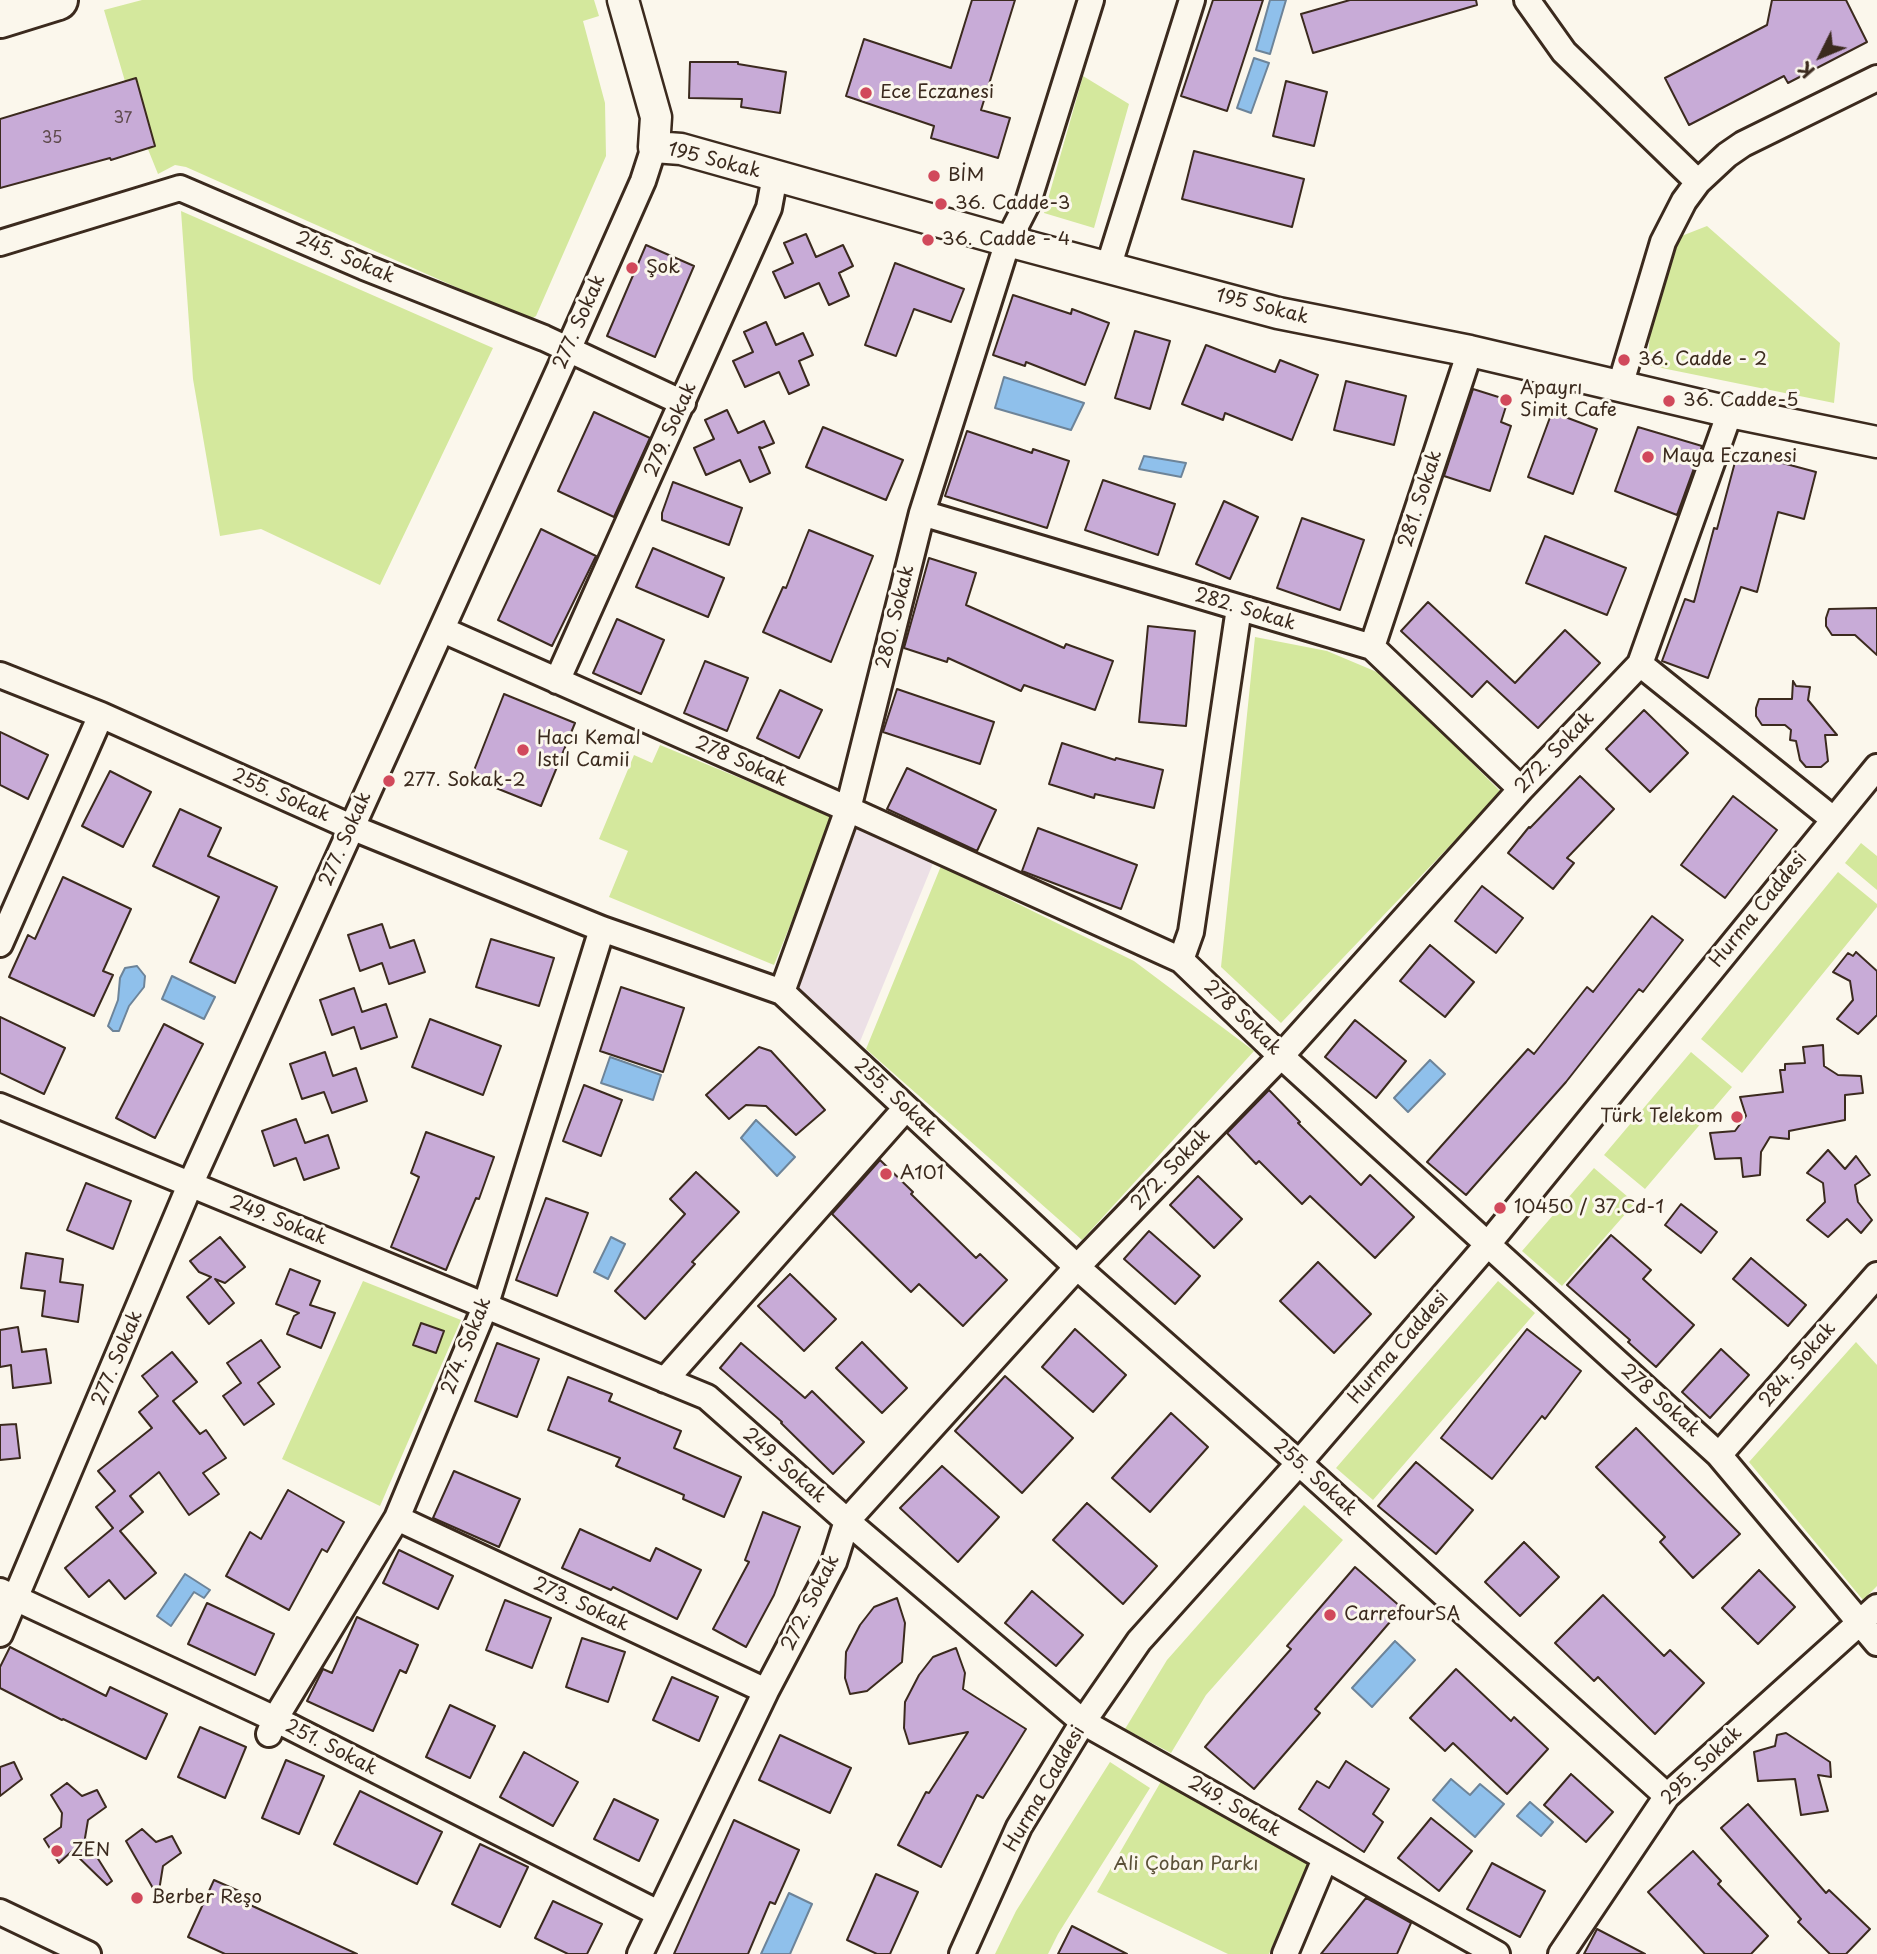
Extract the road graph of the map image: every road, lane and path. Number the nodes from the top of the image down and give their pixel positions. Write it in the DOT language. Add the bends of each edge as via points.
graph roads {
  1 [pos="58,0"];
  2 [pos="623,0"];
  3 [pos="1091,0"];
  4 [pos="1192,0"];
  5 [pos="1527,0"];
  6 [pos="0,18"];
  7 [pos="1877,78"];
  8 [pos="654,147"];
  9 [pos="775,176"];
  10 [pos="1698,182"];
  11 [pos="1007,241"];
  12 [pos="0,243"];
  13 [pos="1108,268"];
  14 [pos="568,350"];
  15 [pos="1470,351"];
  16 [pos="1620,386"];
  17 [pos="683,403"];
  18 [pos="1730,412"];
  19 [pos="1877,442"];
  20 [pos="922,513"];
  21 [pos="1240,608"];
  22 [pos="443,630"];
  23 [pos="1372,647"];
  24 [pos="1640,664"];
  25 [pos="0,675"];
  26 [pos="557,681"];
  27 [pos="101,715"];
  28 [pos="1877,767"];
  29 [pos="1521,789"];
  30 [pos="848,809"];
  31 [pos="1833,819"];
  32 [pos="351,827"];
  33 [pos="602,929"];
  34 [pos="0,944"];
  35 [pos="1181,960"];
  36 [pos="782,992"];
  37 [pos="1281,1056"];
  38 [pos="0,1106"];
  39 [pos="906,1108"];
  40 [pos="190,1185"];
  41 [pos="1488,1244"];
  42 [pos="1077,1267"];
  43 [pos="1877,1275"];
  44 [pos="485,1307"];
  45 [pos="665,1380"];
  46 [pos="1719,1455"];
  47 [pos="1299,1463"];
  48 [pos="397,1518"];
  49 [pos="847,1521"];
  50 [pos="8,1595"];
  51 [pos="1869,1615"];
  52 [pos="0,1634"];
  53 [pos="1877,1643"];
  54 [pos="766,1691"];
  55 [pos="1083,1722"];
  56 [pos="272,1727"];
  57 [pos="1667,1796"];
  58 [pos="1325,1859"];
  59 [pos="0,1912"];
  60 [pos="658,1913"];
  61 [pos="78,1952"];
  62 [pos="639,1954"];
  63 [pos="962,1954"];
  64 [pos="1284,1954"];
  65 [pos="1497,1954"];
  66 [pos="1561,1954"];
  1 -- 6 [label="highway"];
  2 -- 8 [label="street, 277. Sokak" via="656,117"];
  3 -- 11 [label="street, 280. Sokak" via="1028,202"];
  4 -- 13 [label="street"];
  5 -- 10 [label="street" via="1564,52"];
  7 -- 10 [label="street" via="1743,144"];
  8 -- 9 [label="street, 195 Sokak" via="681,149"];
  8 -- 14 [label="street, 277. Sokak"];
  9 -- 11 [label="street, 195 Sokak"];
  9 -- 17 [label="street, 279. Sokak" via="769,208"];
  10 -- 16 [label="street" via="1663,243"];
  11 -- 13 [label="street, 195 Sokak"];
  11 -- 20 [label="street, 280. Sokak"];
  12 -- 14 [label="street, 245. Sokak" via="180,188"];
  13 -- 15 [label="street, 195 Sokak" via="1278,313"];
  14 -- 17 [label="street, 245. Sokak"];
  14 -- 22 [label="street, 277. Sokak"];
  15 -- 16 [label="street, 195 Sokak"];
  15 -- 23 [label="street, 281. Sokak"];
  16 -- 18 [label="street, 195 Sokak"];
  17 -- 26 [label="street, 279. Sokak"];
  18 -- 19 [label="street, 195 Sokak"];
  18 -- 24 [label="street, 272. Sokak"];
  20 -- 21 [label="street, 282. Sokak"];
  20 -- 30 [label="street, 280. Sokak"];
  21 -- 23 [label="street, 282. Sokak"];
  21 -- 35 [label="street" via="1191,932"];
  22 -- 26 [label="street, 278 Sokak"];
  22 -- 32 [label="street, 277. Sokak"];
  23 -- 29 [label="street, 282. Sokak"];
  24 -- 29 [label="street, 272. Sokak"];
  24 -- 31 [label="street"];
  25 -- 27 [label="street, 255. Sokak"];
  26 -- 30 [label="street, 278 Sokak"];
  27 -- 32 [label="street, 255. Sokak"];
  27 -- 34 [label="street"];
  28 -- 31 [label="street, Hurma Caddesi"];
  29 -- 37 [label="street, 272. Sokak"];
  30 -- 35 [label="street, 278 Sokak"];
  30 -- 36 [label="street, 280. Sokak"];
  31 -- 41 [label="street, Hurma Caddesi"];
  32 -- 33 [label="street, 255. Sokak"];
  32 -- 40 [label="street, 277. Sokak"];
  33 -- 36 [label="street, 255. Sokak"];
  33 -- 44 [label="street, 274. Sokak"];
  35 -- 37 [label="street, 278 Sokak"];
  36 -- 39 [label="street, 255. Sokak"];
  37 -- 41 [label="street, 278 Sokak"];
  37 -- 42 [label="street, 272. Sokak"];
  38 -- 40 [label="street, 249. Sokak"];
  39 -- 42 [label="street, 255. Sokak"];
  39 -- 45 [label="street"];
  40 -- 44 [label="street, 249. Sokak"];
  40 -- 50 [label="street, 277. Sokak"];
  41 -- 46 [label="street, 278 Sokak"];
  41 -- 47 [label="street, Hurma Caddesi"];
  42 -- 47 [label="street, 255. Sokak"];
  42 -- 49 [label="street, 272. Sokak"];
  43 -- 46 [label="street, 284. Sokak"];
  44 -- 45 [label="street, 249. Sokak"];
  44 -- 48 [label="street, 274. Sokak"];
  45 -- 49 [label="street, 249. Sokak" via="707,1397"];
  46 -- 51 [label="street, 278 Sokak"];
  47 -- 55 [label="street, Hurma Caddesi" via="1139,1641"];
  47 -- 57 [label="street, 255. Sokak"];
  48 -- 54 [label="street, 273. Sokak"];
  48 -- 56 [label="street, 274. Sokak"];
  49 -- 54 [label="street, 272. Sokak" via="834,1562"];
  49 -- 55 [label="street, 249. Sokak"];
  50 -- 52 [label="street, 277. Sokak"];
  50 -- 56 [label="street, 251. Sokak"];
  51 -- 53 [label="street, 278 Sokak"];
  51 -- 57 [label="street, 295. Sokak"];
  54 -- 60 [label="street, 272. Sokak"];
  55 -- 58 [label="street, 249. Sokak"];
  55 -- 63 [label="street, Hurma Caddesi" via="1019,1827"];
  56 -- 60 [label="street, 251. Sokak"];
  57 -- 66 [label="street, 295. Sokak"];
  58 -- 64 [label="street"];
  58 -- 65 [label="street, 249. Sokak"];
  59 -- 61 [label="street"];
  60 -- 62 [label="street, 272. Sokak"];
}
